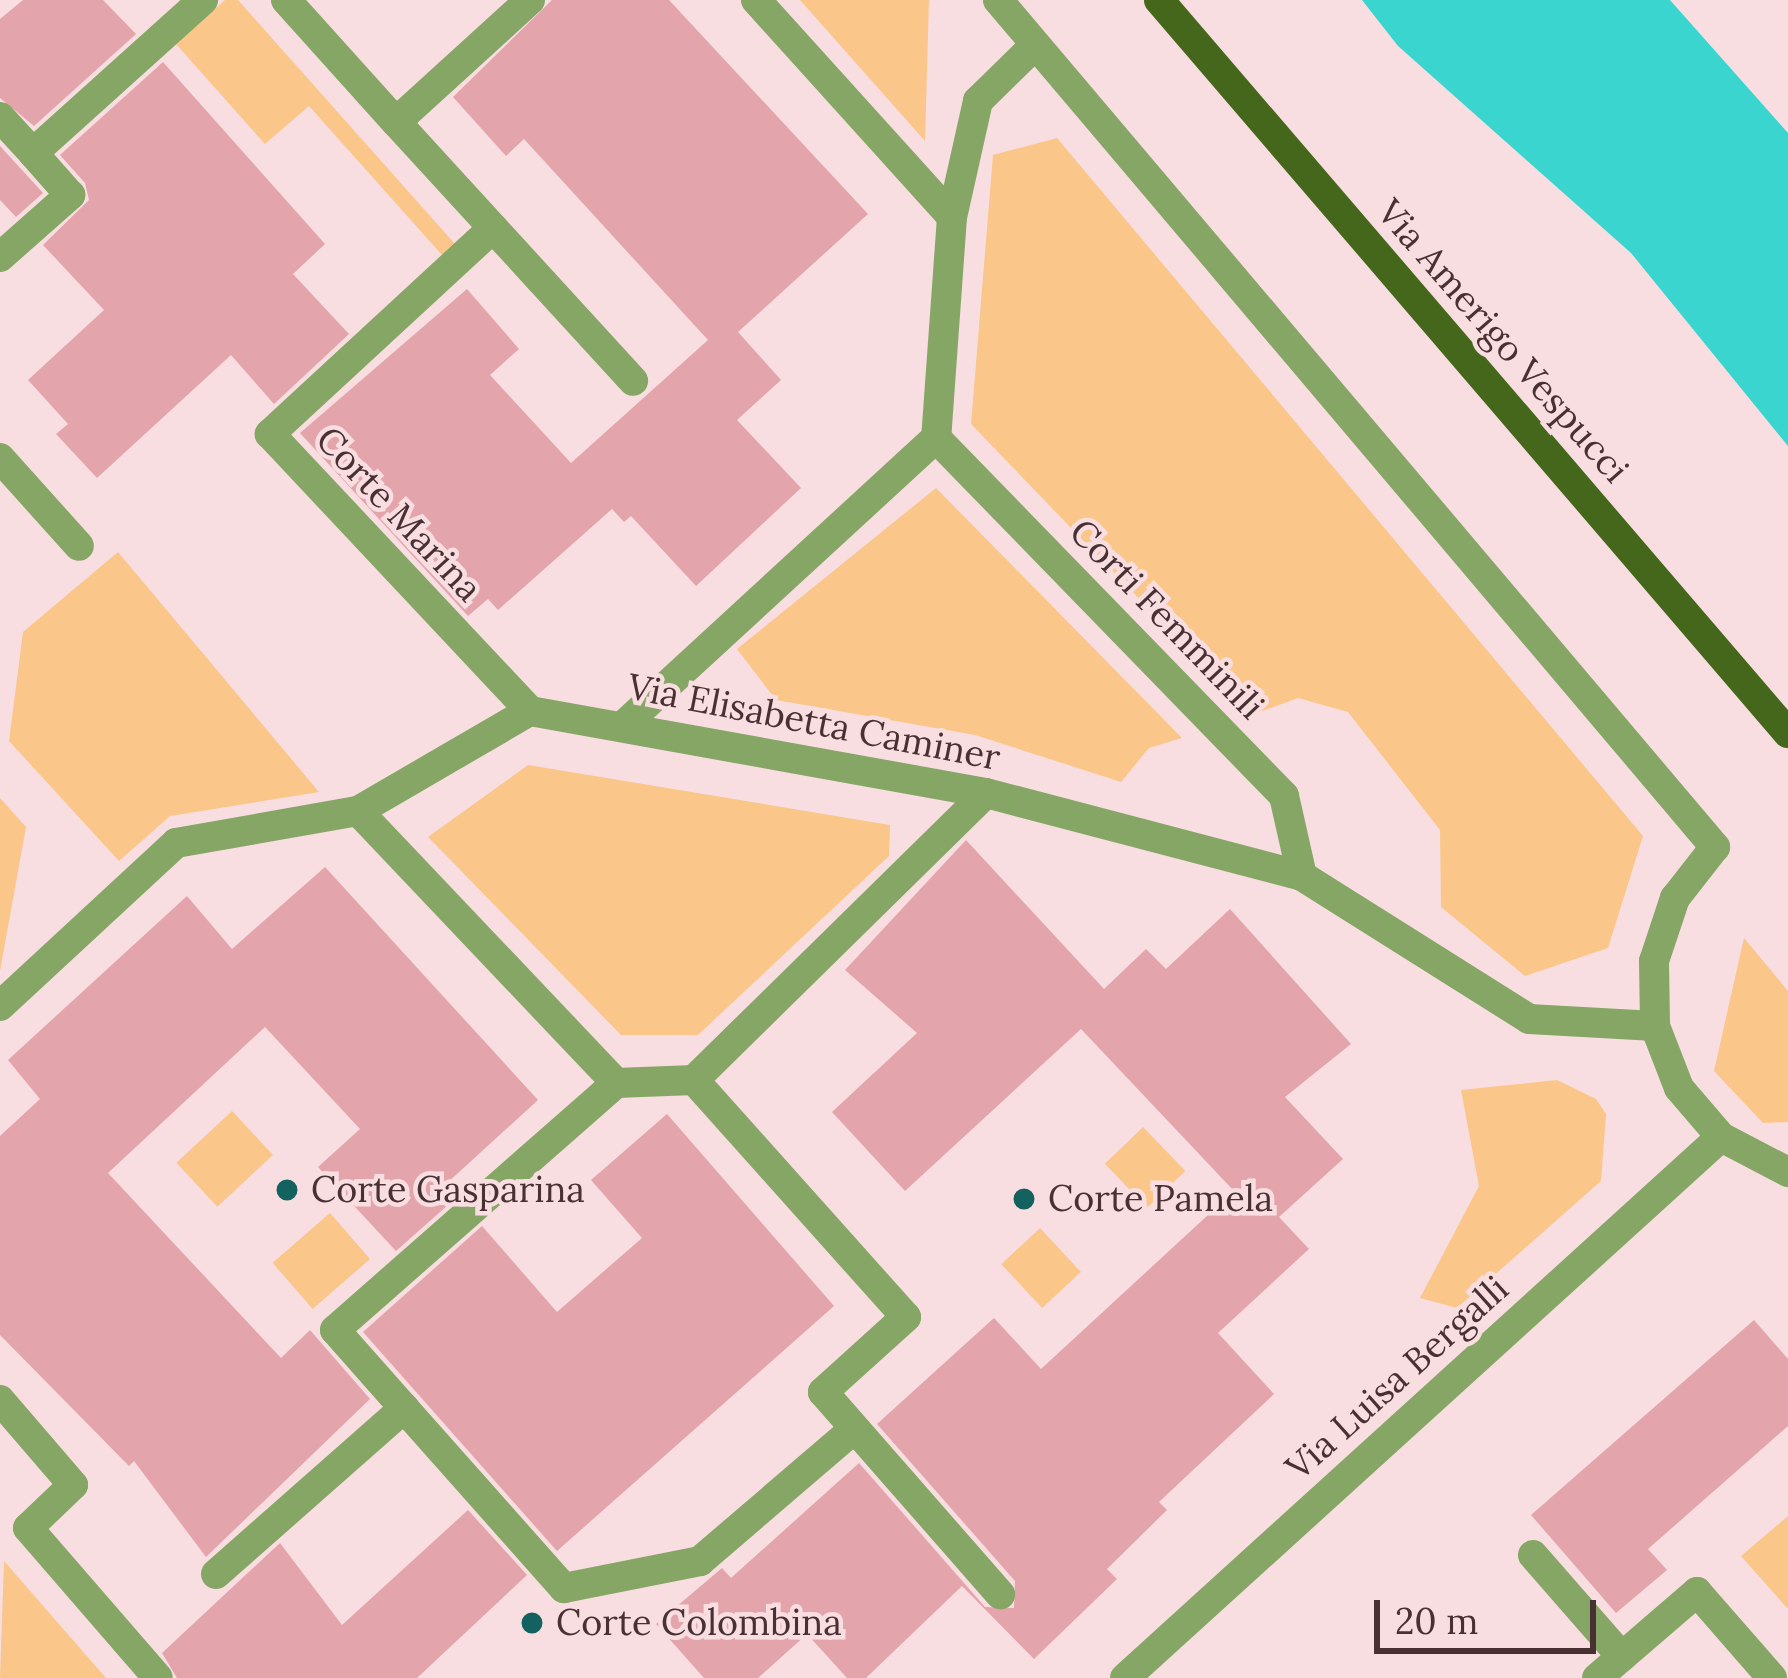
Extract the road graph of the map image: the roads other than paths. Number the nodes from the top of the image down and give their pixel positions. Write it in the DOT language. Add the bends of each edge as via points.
graph roads {
  1 [pos="203,0"];
  2 [pos="286,0"];
  3 [pos="530,0"];
  4 [pos="756,0"];
  5 [pos="998,0"];
  6 [pos="1159,0"];
  7 [pos="1035,45"];
  8 [pos="0,117"];
  9 [pos="395,122"];
  10 [pos="33,153"];
  11 [pos="952,217"];
  12 [pos="493,228"];
  13 [pos="0,257"];
  14 [pos="633,381"];
  15 [pos="936,438"];
  16 [pos="0,458"];
  17 [pos="79,546"];
  18 [pos="530,711"];
  19 [pos="626,723"];
  20 [pos="1788,734"];
  21 [pos="986,793"];
  22 [pos="358,811"];
  23 [pos="1302,876"];
  24 [pos="0,1006"];
  25 [pos="1655,1026"];
  26 [pos="694,1080"];
  27 [pos="616,1083"];
  28 [pos="1721,1137"];
  29 [pos="1788,1172"];
  30 [pos="0,1400"];
  31 [pos="404,1408"];
  32 [pos="854,1429"];
  33 [pos="1533,1556"];
  34 [pos="216,1574"];
  35 [pos="1000,1594"];
  36 [pos="1622,1657"];
  37 [pos="158,1678"];
  38 [pos="1125,1678"];
  39 [pos="1598,1678"];
  40 [pos="1772,1678"];
  1 -- 10 [label="street"];
  2 -- 9 [label="street"];
  3 -- 9 [label="street"];
  4 -- 11 [label="street"];
  5 -- 7 [label="street"];
  6 -- 20 [label="main road, Via Amerigo Vespucci"];
  7 -- 11 [label="street" via="978,101"];
  7 -- 25 [label="street" via="1715,847 1675,898 1654,961"];
  8 -- 10 [label="street"];
  9 -- 12 [label="street"];
  10 -- 13 [label="street" via="70,195"];
  11 -- 15 [label="street"];
  12 -- 14 [label="street"];
  12 -- 18 [label="street, Corte Marina" via="270,434"];
  15 -- 19 [label="street"];
  15 -- 23 [label="street, Corti Femminili" via="1285,796"];
  16 -- 17 [label="street"];
  18 -- 19 [label="street, Via Elisabetta Caminer"];
  18 -- 22 [label="street"];
  19 -- 21 [label="street, Via Elisabetta Caminer"];
  21 -- 23 [label="street, Via Elisabetta Caminer"];
  21 -- 26 [label="street"];
  22 -- 24 [label="street" via="176,843"];
  22 -- 27 [label="street"];
  23 -- 25 [label="street, Via Elisabetta Caminer" via="1529,1019"];
  25 -- 28 [label="street" via="1679,1088"];
  26 -- 27 [label="street"];
  26 -- 32 [label="street" via="906,1317 823,1392"];
  27 -- 31 [label="street" via="334,1330"];
  28 -- 29 [label="street"];
  28 -- 38 [label="street, Via Luisa Bergalli"];
  30 -- 37 [label="street" via="73,1485 28,1528"];
  31 -- 32 [label="street" via="564,1588 700,1562"];
  31 -- 34 [label="street"];
  32 -- 35 [label="street"];
  33 -- 36 [label="street"];
  36 -- 39 [label="street"];
  36 -- 40 [label="street" via="1707,1583"];
}
